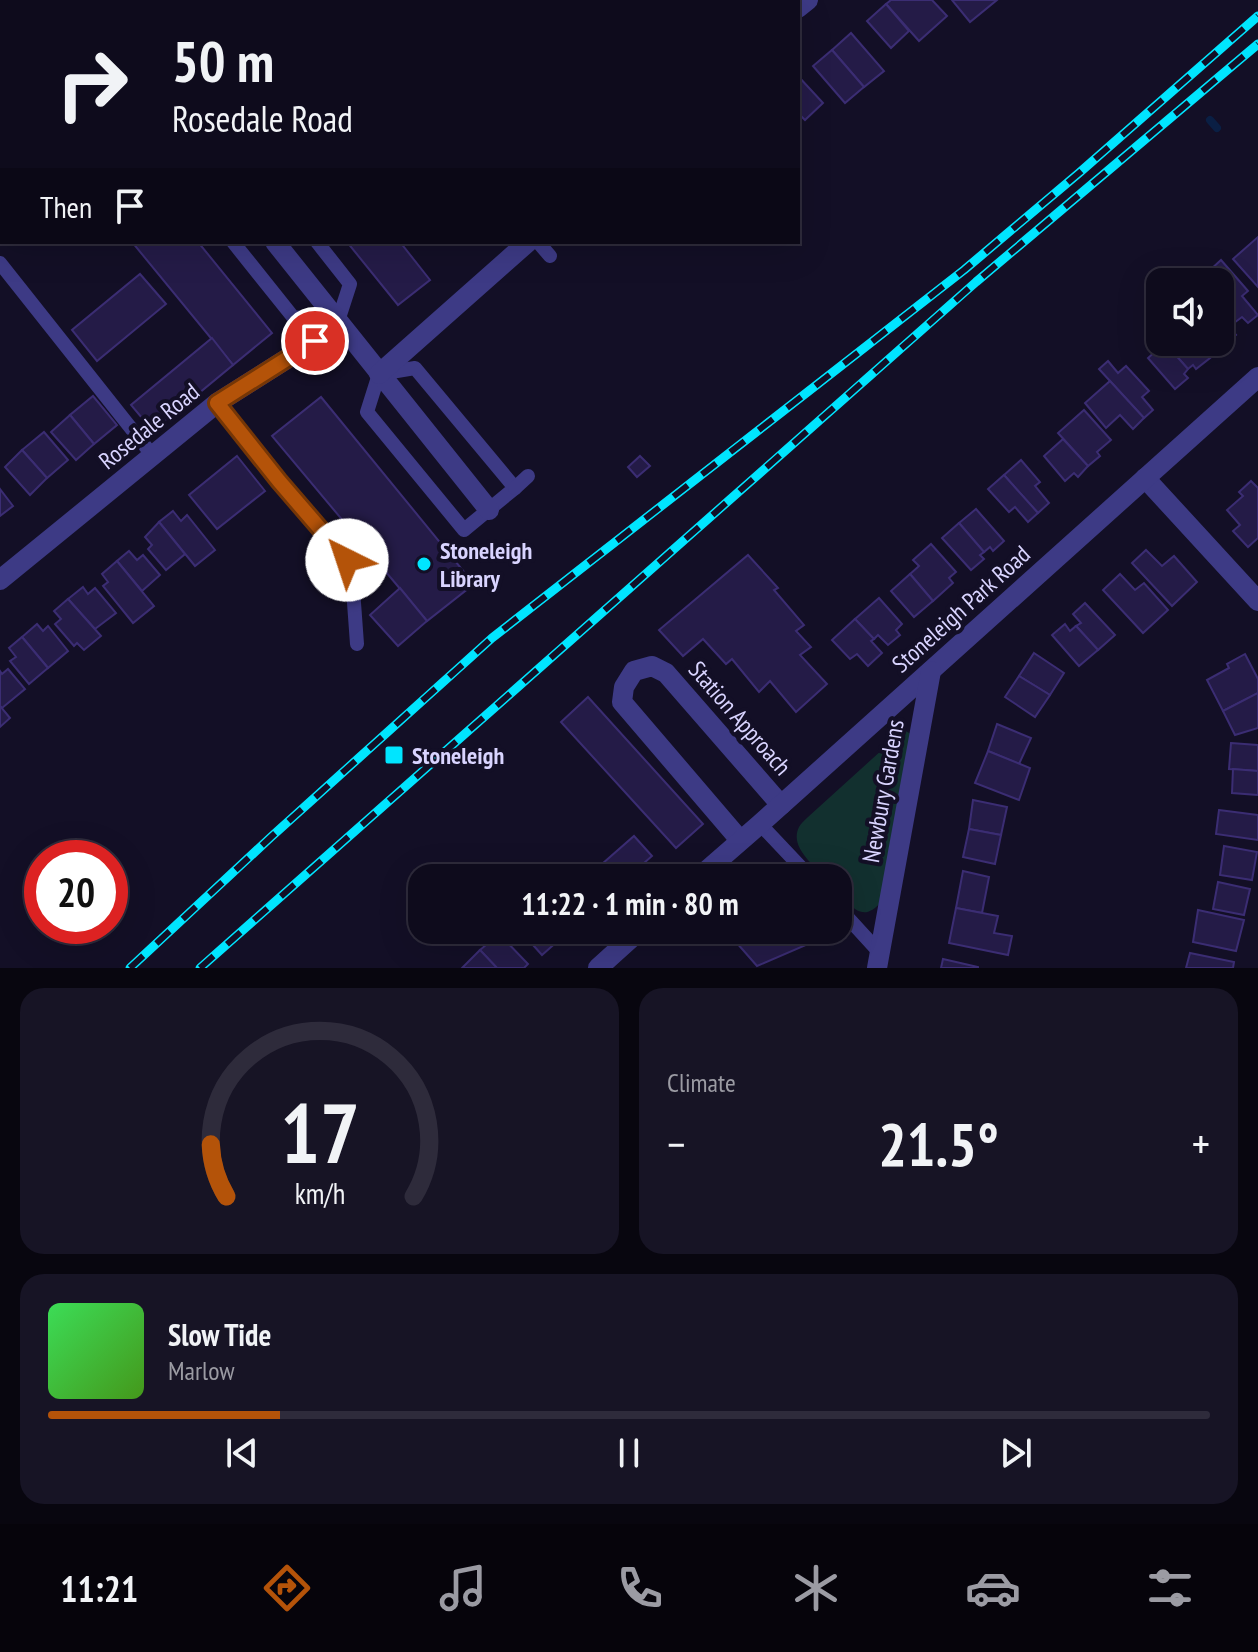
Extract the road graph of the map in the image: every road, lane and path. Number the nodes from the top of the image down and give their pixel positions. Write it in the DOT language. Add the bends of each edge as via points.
graph roads {
  1 [pos="235,244"];
  2 [pos="277,244"];
  3 [pos="319,244"];
  4 [pos="526,244"];
  5 [pos="540,244"];
  6 [pos="550,256"];
  7 [pos="0,263"];
  8 [pos="338,321"];
  9 [pos="379,374"];
  10 [pos="1258,377"];
  11 [pos="217,403"];
  12 [pos="153,456"];
  13 [pos="528,476"];
  14 [pos="1145,478"];
  15 [pos="515,488"];
  16 [pos="489,510"];
  17 [pos="0,580"];
  18 [pos="1258,601"];
  19 [pos="357,644"];
  20 [pos="931,671"];
  21 [pos="781,805"];
  22 [pos="760,824"];
  23 [pos="740,840"];
  24 [pos="713,864"];
  25 [pos="798,864"];
  26 [pos="852,925"];
  27 [pos="625,944"];
  28 [pos="879,961"];
  29 [pos="598,968"];
  1 -- 8 [label="lane" via="293,317"];
  2 -- 8 [label="street"];
  3 -- 8 [label="lane" via="350,284"];
  4 -- 9 [label="street"];
  5 -- 6 [label="lane"];
  7 -- 12 [label="lane"];
  8 -- 9 [label="street"];
  8 -- 11 [label="street, Rosedale Road"];
  9 -- 15 [label="lane" via="415,368"];
  9 -- 16 [label="street"];
  9 -- 16 [label="lane" via="367,412 464,530"];
  10 -- 14 [label="street, Stoneleigh Park Road"];
  11 -- 12 [label="street, Rosedale Road"];
  11 -- 19 [label="lane" via="347,560"];
  12 -- 17 [label="street, Rosedale Road"];
  13 -- 15 [label="lane"];
  14 -- 18 [label="street"];
  14 -- 20 [label="street, Stoneleigh Park Road"];
  15 -- 16 [label="lane"];
  20 -- 21 [label="street, Stoneleigh Park Road"];
  20 -- 28 [label="street, Newbury Gardens"];
  21 -- 22 [label="street, Stoneleigh Park Road"];
  21 -- 23 [label="street, Station Approach" via="666,673 652,666 634,671 622,702"];
  22 -- 23 [label="street, Stoneleigh Park Road"];
  22 -- 25 [label="lane"];
  23 -- 24 [label="street, Stoneleigh Park Road"];
  26 -- 28 [label="lane"];
  27 -- 29 [label="street"];
}
